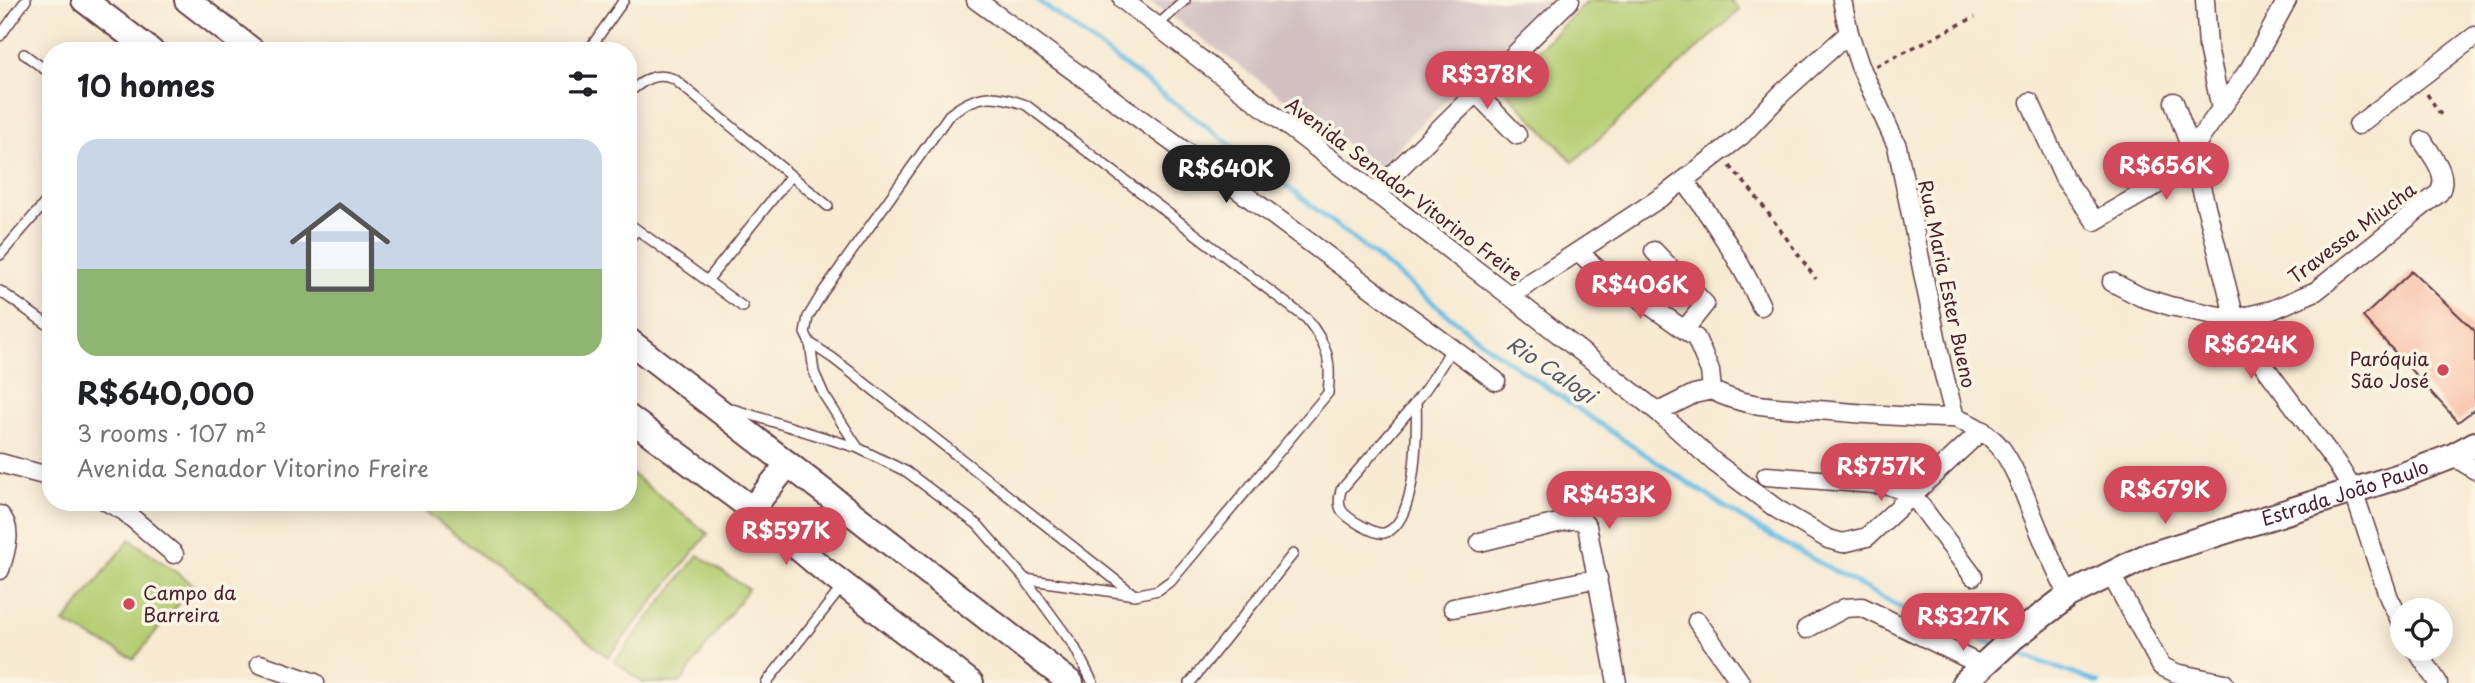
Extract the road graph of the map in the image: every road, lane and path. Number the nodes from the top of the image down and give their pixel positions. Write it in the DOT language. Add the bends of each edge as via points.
graph roads {
  1 [pos="26,0"];
  2 [pos="84,0"];
  3 [pos="187,0"];
  4 [pos="624,0"];
  5 [pos="976,0"];
  6 [pos="1123,0"];
  7 [pos="1185,0"];
  8 [pos="1570,0"];
  9 [pos="1842,0"];
  10 [pos="2205,0"];
  11 [pos="2287,0"];
  12 [pos="1975,16"];
  13 [pos="1158,25"];
  14 [pos="1849,33"];
  15 [pos="0,36"];
  16 [pos="2475,36"];
  17 [pos="138,42"];
  18 [pos="241,42"];
  19 [pos="594,42"];
  20 [pos="24,54"];
  21 [pos="42,67"];
  22 [pos="1863,72"];
  23 [pos="2417,80"];
  24 [pos="637,86"];
  25 [pos="1477,94"];
  26 [pos="2030,102"];
  27 [pos="2174,103"];
  28 [pos="2221,109"];
  29 [pos="2444,118"];
  30 [pos="2358,125"];
  31 [pos="1517,135"];
  32 [pos="2423,141"];
  33 [pos="2192,152"];
  34 [pos="1719,153"];
  35 [pos="790,177"];
  36 [pos="1684,180"];
  37 [pos="1374,193"];
  38 [pos="42,206"];
  39 [pos="828,206"];
  40 [pos="637,231"];
  41 [pos="1654,251"];
  42 [pos="1579,252"];
  43 [pos="0,255"];
  44 [pos="1816,279"];
  45 [pos="707,281"];
  46 [pos="2112,282"];
  47 [pos="0,290"];
  48 [pos="1510,296"];
  49 [pos="1761,306"];
  50 [pos="743,307"];
  51 [pos="2235,319"];
  52 [pos="42,321"];
  53 [pos="1685,329"];
  54 [pos="810,343"];
  55 [pos="637,347"];
  56 [pos="1451,349"];
  57 [pos="1496,382"];
  58 [pos="1712,390"];
  59 [pos="706,400"];
  60 [pos="1416,401"];
  61 [pos="1658,412"];
  62 [pos="1955,418"];
  63 [pos="637,424"];
  64 [pos="1982,430"];
  65 [pos="2475,444"];
  66 [pos="858,448"];
  67 [pos="2453,456"];
  68 [pos="0,463"];
  69 [pos="788,464"];
  70 [pos="2475,470"];
  71 [pos="42,475"];
  72 [pos="1766,476"];
  73 [pos="2353,490"];
  74 [pos="1912,494"];
  75 [pos="752,509"];
  76 [pos="124,511"];
  77 [pos="0,515"];
  78 [pos="1480,542"];
  79 [pos="174,554"];
  80 [pos="1293,554"];
  81 [pos="0,570"];
  82 [pos="2110,573"];
  83 [pos="1973,576"];
  84 [pos="1598,578"];
  85 [pos="1025,579"];
  86 [pos="844,585"];
  87 [pos="1135,595"];
  88 [pos="2069,596"];
  89 [pos="2390,600"];
  90 [pos="1453,608"];
  91 [pos="1696,621"];
  92 [pos="1806,629"];
  93 [pos="2424,661"];
  94 [pos="1988,662"];
  95 [pos="260,664"];
  96 [pos="315,683"];
  97 [pos="765,683"];
  98 [pos="971,683"];
  99 [pos="1071,683"];
  100 [pos="1093,683"];
  101 [pos="1190,683"];
  102 [pos="1617,683"];
  103 [pos="1741,683"];
  104 [pos="1964,683"];
  105 [pos="2224,683"];
  106 [pos="2438,683"];
  1 -- 15 [label="lane"];
  2 -- 17 [label="main road"];
  3 -- 18 [label="main road"];
  4 -- 19 [label="lane"];
  5 -- 56 [label="street"];
  6 -- 13 [label="street, Avenida Senador Vitorino Freire"];
  7 -- 13 [label="lane"];
  8 -- 25 [label="street"];
  9 -- 14 [label="street, Rua Maria Ester Bueno"];
  10 -- 28 [label="street" via="2207,47"];
  11 -- 28 [label="street" via="2250,68"];
  12 -- 22 [label="path"];
  13 -- 37 [label="street, Avenida Senador Vitorino Freire"];
  14 -- 22 [label="street, Rua Maria Ester Bueno"];
  14 -- 34 [label="street"];
  16 -- 23 [label="street"];
  20 -- 21 [label="lane"];
  22 -- 62 [label="street, Rua Maria Ester Bueno" via="1897,146"];
  23 -- 29 [label="path"];
  23 -- 30 [label="street"];
  24 -- 35 [label="lane" via="657,75 674,79"];
  25 -- 31 [label="street"];
  25 -- 37 [label="street"];
  26 -- 33 [label="street" via="2064,177 2095,221 2174,175"];
  27 -- 33 [label="street"];
  28 -- 33 [label="street"];
  32 -- 51 [label="street, Travessa Miucha" via="2443,176 2439,193 2316,291 2272,310"];
  33 -- 51 [label="street"];
  34 -- 36 [label="street"];
  34 -- 44 [label="path"];
  35 -- 39 [label="lane"];
  35 -- 45 [label="lane"];
  36 -- 42 [label="street"];
  36 -- 49 [label="street" via="1723,234"];
  37 -- 48 [label="street, Avenida Senador Vitorino Freire"];
  38 -- 43 [label="lane"];
  40 -- 45 [label="lane"];
  41 -- 53 [label="street" via="1705,304"];
  42 -- 48 [label="street"];
  42 -- 53 [label="street"];
  45 -- 50 [label="lane"];
  46 -- 51 [label="street, Travessa Miucha" via="2170,306"];
  47 -- 52 [label="lane"];
  48 -- 61 [label="street, Avenida Senador Vitorino Freire"];
  51 -- 73 [label="street" via="2244,339"];
  53 -- 58 [label="street" via="1696,338 1710,371"];
  54 -- 66 [label="lane" via="814,372 824,396"];
  54 -- 87 [label="lane"];
  54 -- 87 [label="lane" via="805,325 823,292 949,115 981,97 1003,97 1026,105 1307,318 1321,337 1331,369 1328,393 1172,580 1158,590"];
  55 -- 59 [label="main road"];
  56 -- 57 [label="street"];
  56 -- 60 [label="lane"];
  58 -- 61 [label="street"];
  58 -- 62 [label="street" via="1756,405"];
  59 -- 66 [label="lane"];
  59 -- 69 [label="main road"];
  60 -- 60 [label="lane" via="1339,496 1343,513 1374,533 1391,529 1404,513 1416,457"];
  61 -- 74 [label="street, Avenida Senador Vitorino Freire" via="1714,462 1777,509 1828,539 1843,543 1867,537"];
  62 -- 64 [label="street, Rua Maria Ester Bueno"];
  63 -- 75 [label="main road"];
  64 -- 74 [label="street"];
  64 -- 88 [label="street, Rua Maria Ester Bueno" via="2011,465"];
  65 -- 67 [label="main road, Estrada João Paulo"];
  66 -- 85 [label="lane" via="907,472 978,525"];
  67 -- 70 [label="street"];
  67 -- 73 [label="main road, Estrada João Paulo"];
  68 -- 71 [label="street"];
  69 -- 75 [label="main road"];
  69 -- 99 [label="main road"];
  72 -- 74 [label="street" via="1888,485"];
  73 -- 82 [label="main road, Estrada João Paulo" via="2147,556"];
  73 -- 89 [label="street"];
  74 -- 83 [label="street"];
  75 -- 86 [label="main road"];
  76 -- 79 [label="street"];
  77 -- 81 [label="street" via="8,535"];
  78 -- 84 [label="street" via="1574,519 1582,521 1590,533"];
  80 -- 101 [label="lane"];
  82 -- 88 [label="main road, Estrada João Paulo"];
  82 -- 105 [label="street" via="2161,666"];
  84 -- 90 [label="street"];
  84 -- 102 [label="street"];
  85 -- 87 [label="lane"];
  85 -- 100 [label="lane" via="1074,646"];
  86 -- 97 [label="lane"];
  86 -- 98 [label="main road"];
  88 -- 94 [label="main road, Estrada João Paulo"];
  91 -- 103 [label="street"];
  92 -- 94 [label="street" via="1845,608 1862,607"];
  93 -- 106 [label="street"];
  94 -- 104 [label="main road, Estrada João Paulo"];
  95 -- 96 [label="street"];
}
